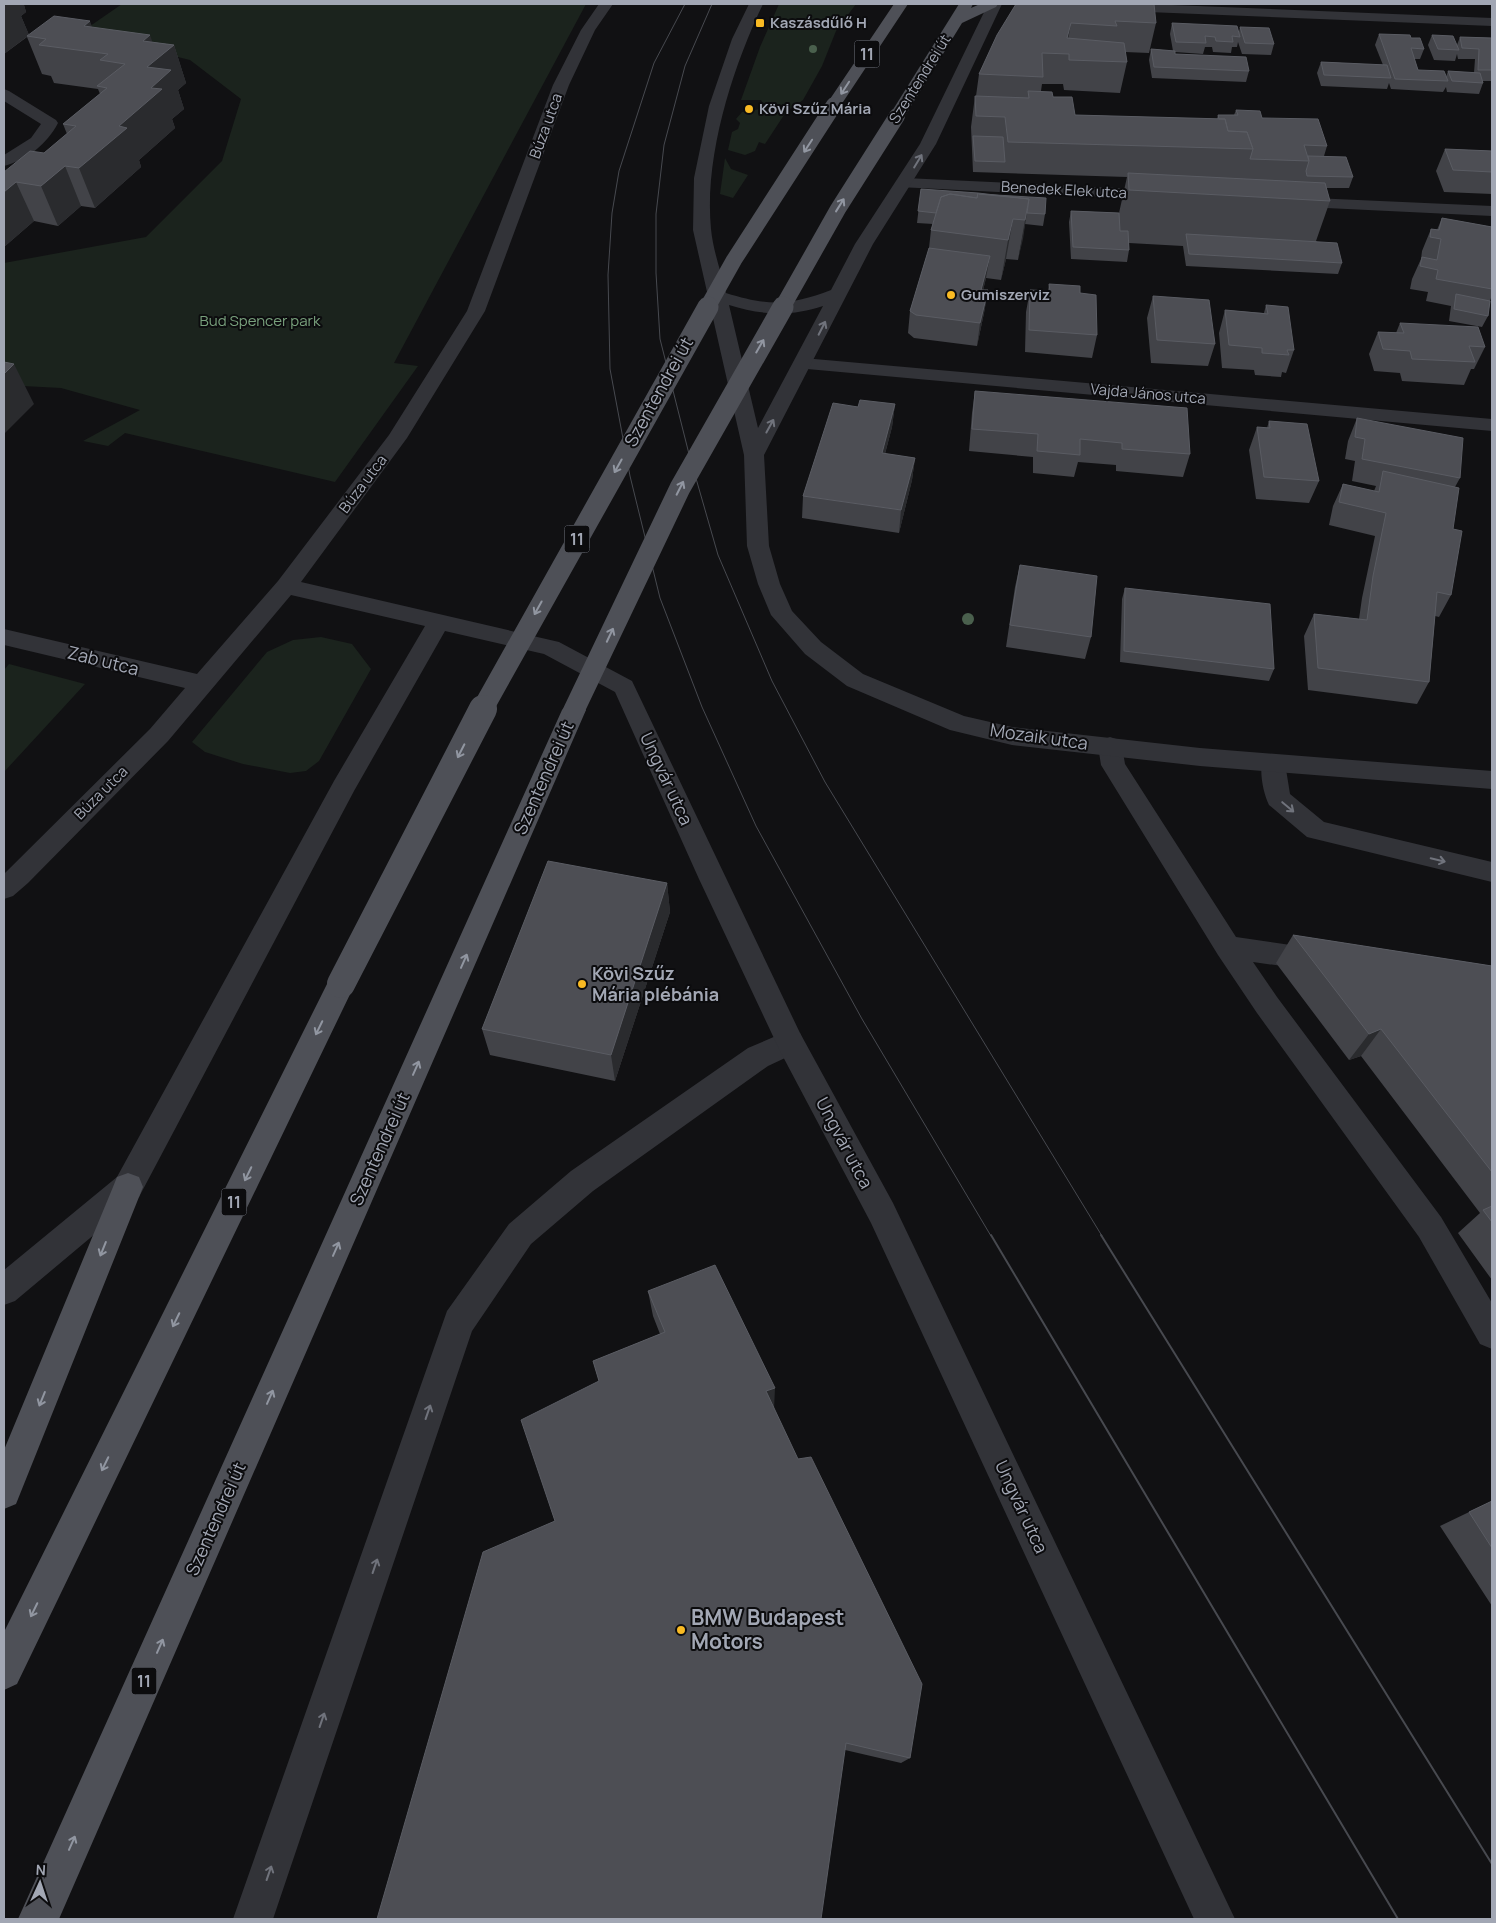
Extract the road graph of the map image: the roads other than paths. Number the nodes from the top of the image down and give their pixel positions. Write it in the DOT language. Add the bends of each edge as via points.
graph roads {
  1 [pos="606,4"];
  2 [pos="756,4"];
  3 [pos="901,4"];
  4 [pos="966,4"];
  5 [pos="993,4"];
  6 [pos="1049,4"];
  7 [pos="956,20"];
  8 [pos="1492,22"];
  9 [pos="4,94"];
  10 [pos="4,161"];
  11 [pos="905,183"];
  12 [pos="1177,196"];
  13 [pos="1276,201"];
  14 [pos="1492,212"];
  15 [pos="840,293"];
  16 [pos="718,296"];
  17 [pos="804,364"];
  18 [pos="1492,425"];
  19 [pos="754,455"];
  20 [pos="286,586"];
  21 [pos="439,621"];
  22 [pos="4,637"];
  23 [pos="202,684"];
  24 [pos="1110,746"];
  25 [pos="1273,763"];
  26 [pos="1492,780"];
  27 [pos="1491,872"];
  28 [pos="4,889"];
  29 [pos="1228,947"];
  30 [pos="1344,964"];
  31 [pos="790,1042"];
  32 [pos="128,1187"];
  33 [pos="4,1290"];
  34 [pos="1492,1333"];
  35 [pos="4,1492"];
  36 [pos="4,1671"];
  37 [pos="38,1919"];
  38 [pos="253,1919"];
  39 [pos="1215,1919"];
  1 -- 20 [label="street, Búza utca" via="588,30 561,85 476,311 397,438"];
  2 -- 16 [label="street" via="739,40 717,106 702,178 702,230"];
  3 -- 36 [label="main road, Szentendrei út / 11, one-way, bridge" via="734,260 507,663 341,984"];
  4 -- 7 [label="main road, Szentendrei út / 11"];
  5 -- 7 [label="main road"];
  11 -- 5 [label="street, one-way" via="928,144"];
  6 -- 8 [label="street"];
  37 -- 7 [label="main road, Szentendrei út / 11, one-way, bridge" via="574,710 680,488 838,208"];
  9 -- 10 [label="street" via="50,123 46,132 25,152"];
  11 -- 12 [label="street, Benedek Elek utca"];
  11 -- 15 [label="street" via="864,244"];
  13 -- 14 [label="street"];
  15 -- 16 [label="street" via="806,306 767,308 743,305"];
  17 -- 15 [label="street, one-way"];
  16 -- 19 [label="street"];
  17 -- 18 [label="street, Vajda János utca"];
  19 -- 17 [label="street, one-way"];
  19 -- 24 [label="street, Mozaik utca" via="758,546 768,584 782,615 813,648 855,680 959,724 1012,736"];
  20 -- 21 [label="street, Ungvár utca"];
  20 -- 23 [label="street, Búza utca"];
  21 -- 31 [label="street, Ungvár utca" via="551,648 624,687"];
  21 -- 32 [label="street" via="343,788"];
  22 -- 23 [label="street, Zab utca"];
  23 -- 28 [label="street, Búza utca" via="159,735"];
  24 -- 25 [label="street, Mozaik utca"];
  24 -- 29 [label="street" via="1113,765"];
  25 -- 26 [label="street, Mozaik utca"];
  25 -- 27 [label="street, one-way" via="1278,798 1316,830"];
  29 -- 30 [label="street"];
  29 -- 34 [label="street" via="1430,1227"];
  38 -- 31 [label="street, one-way" via="459,1322 520,1234 575,1187 758,1057"];
  31 -- 39 [label="street, Ungvár utca" via="882,1214"];
  32 -- 33 [label="street"];
  32 -- 35 [label="main road, one-way"];
}
